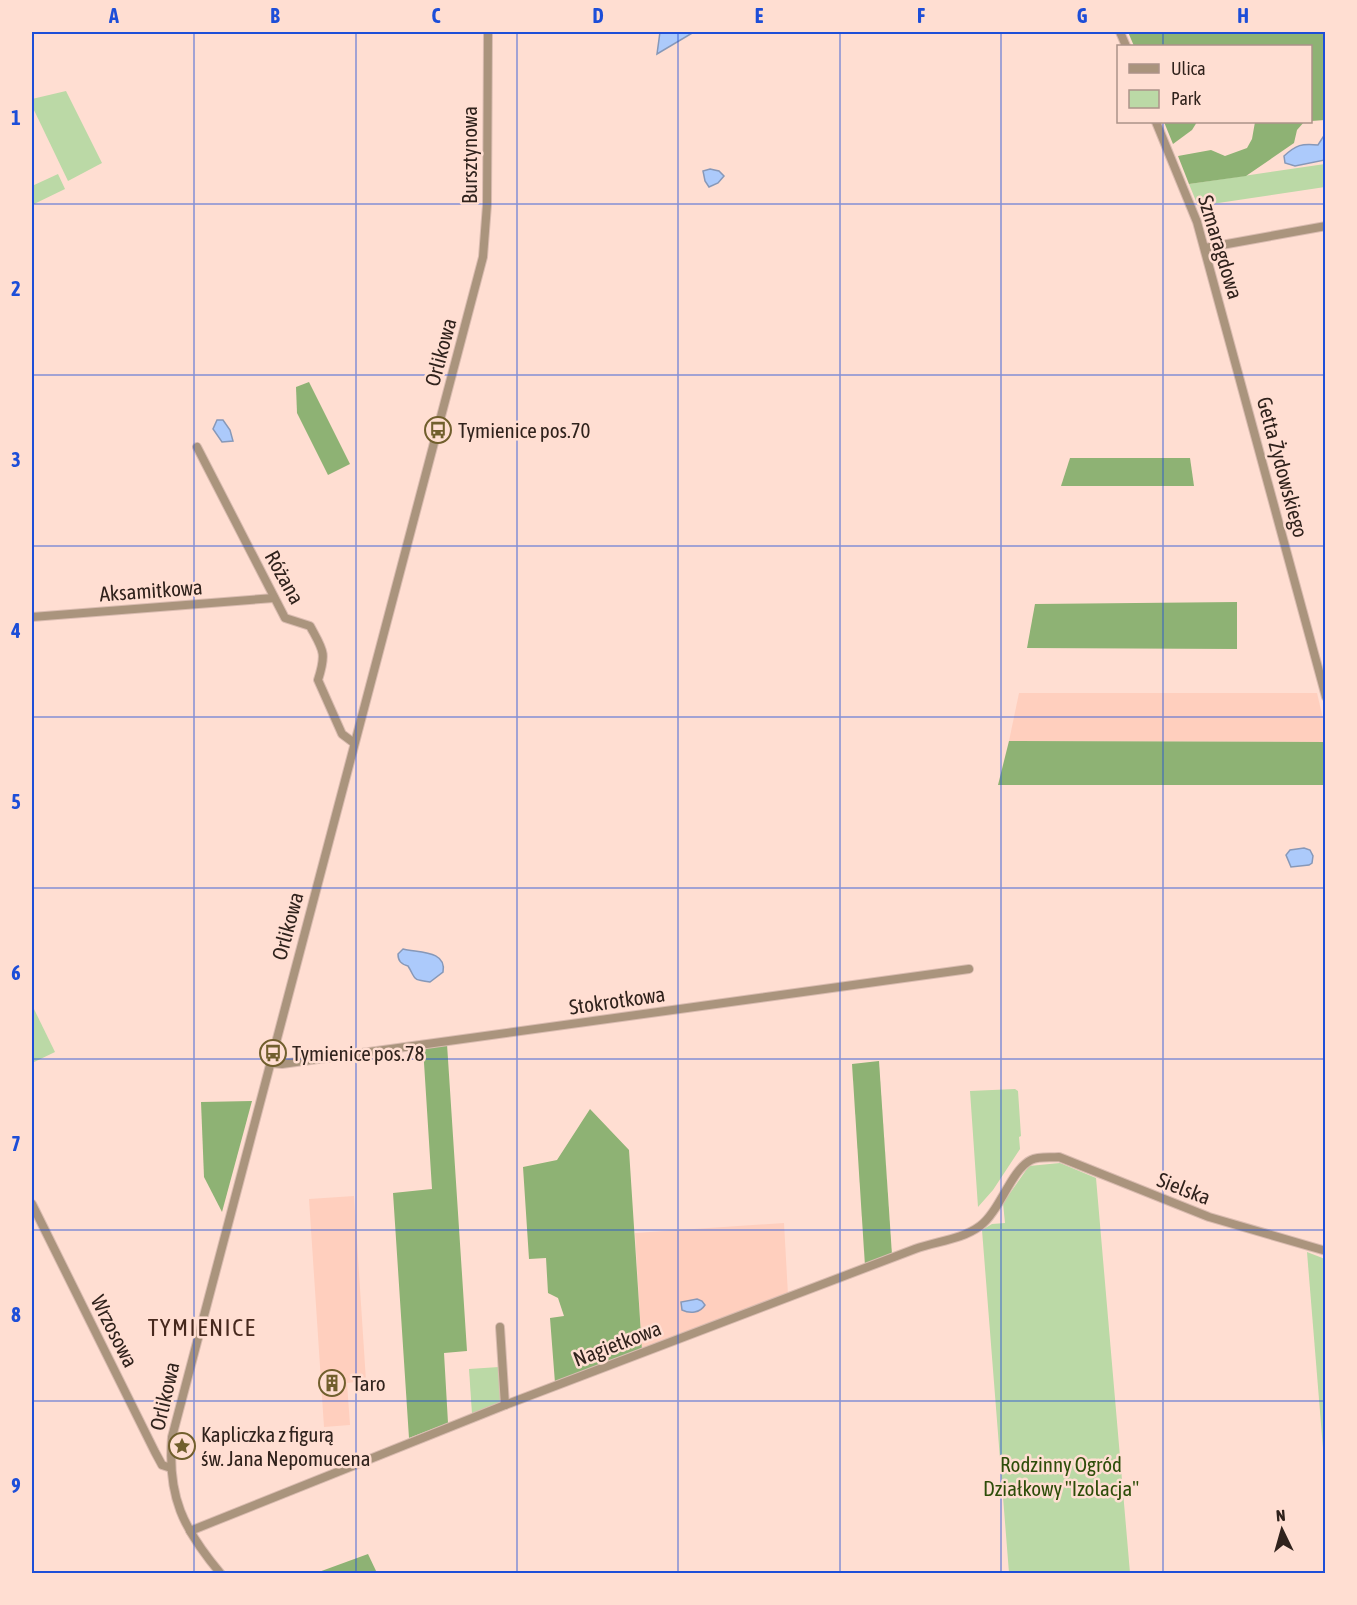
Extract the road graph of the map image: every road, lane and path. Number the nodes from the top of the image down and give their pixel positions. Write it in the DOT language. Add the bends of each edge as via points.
graph roads {
  1 [pos="488,32"];
  2 [pos="1156,123"];
  3 [pos="1326,226"];
  4 [pos="1205,248"];
  5 [pos="478,279"];
  6 [pos="1242,386"];
  7 [pos="197,447"];
  8 [pos="274,598"];
  9 [pos="32,617"];
  10 [pos="1326,697"];
  11 [pos="354,743"];
  12 [pos="969,969"];
  13 [pos="270,1063"];
  14 [pos="1032,1160"];
  15 [pos="32,1204"];
  16 [pos="1326,1251"];
  17 [pos="500,1327"];
  18 [pos="505,1405"];
  19 [pos="171,1468"];
  20 [pos="190,1531"];
  21 [pos="222,1574"];
  1 -- 5 [label="street, Bursztynowa" via="486,235"];
  2 -- 4 [label="street, Szmaragdowa"];
  3 -- 4 [label="street"];
  4 -- 6 [label="street, Szmaragdowa"];
  5 -- 11 [label="street, Orlikowa"];
  6 -- 10 [label="street, Getta Żydowskiego"];
  7 -- 8 [label="street, Różana"];
  8 -- 9 [label="street, Aksamitkowa"];
  8 -- 11 [label="street, Różana" via="285,618 310,626 324,660 318,680 342,734"];
  11 -- 13 [label="street, Orlikowa"];
  12 -- 13 [label="street, Stokrotkowa"];
  13 -- 19 [label="street, Orlikowa" via="176,1419"];
  14 -- 16 [label="street, Sielska" via="1059,1157 1209,1217"];
  14 -- 18 [label="street, Nagietkowa" via="1024,1165 990,1216 966,1234 915,1249"];
  15 -- 19 [label="street, Wrzosowa" via="155,1452 162,1465"];
  17 -- 18 [label="street"];
  18 -- 20 [label="street, Nagietkowa"];
  19 -- 20 [label="street, Orlikowa" via="173,1491"];
  20 -- 21 [label="street, Orlikowa"];
}
